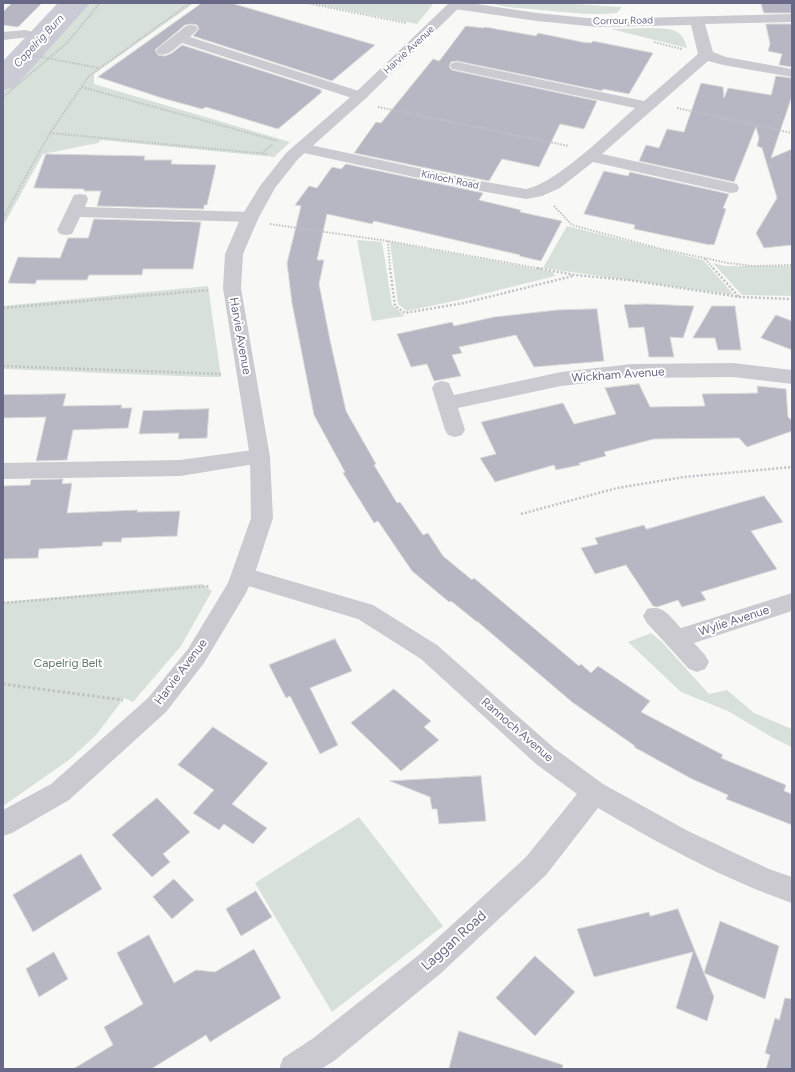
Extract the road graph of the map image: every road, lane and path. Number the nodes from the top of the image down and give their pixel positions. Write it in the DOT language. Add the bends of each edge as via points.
graph roads {
  1 [pos="100,3"];
  2 [pos="190,3"];
  3 [pos="307,3"];
  4 [pos="456,4"];
  5 [pos="792,18"];
  6 [pos="697,20"];
  7 [pos="193,27"];
  8 [pos="432,28"];
  9 [pos="24,34"];
  10 [pos="3,36"];
  11 [pos="180,38"];
  12 [pos="163,51"];
  13 [pos="19,52"];
  14 [pos="706,55"];
  15 [pos="51,58"];
  16 [pos="457,66"];
  17 [pos="99,68"];
  18 [pos="792,73"];
  19 [pos="82,87"];
  20 [pos="3,97"];
  21 [pos="357,99"];
  22 [pos="649,104"];
  23 [pos="50,132"];
  24 [pos="792,133"];
  25 [pos="277,141"];
  26 [pos="297,152"];
  27 [pos="262,153"];
  28 [pos="592,154"];
  29 [pos="731,188"];
  30 [pos="536,192"];
  31 [pos="3,218"];
  32 [pos="249,219"];
  33 [pos="66,230"];
  34 [pos="388,241"];
  35 [pos="705,258"];
  36 [pos="792,265"];
  37 [pos="575,275"];
  38 [pos="232,288"];
  39 [pos="740,297"];
  40 [pos="792,299"];
  41 [pos="3,308"];
  42 [pos="3,366"];
  43 [pos="247,375"];
  44 [pos="792,377"];
  45 [pos="454,430"];
  46 [pos="260,457"];
  47 [pos="792,467"];
  48 [pos="3,471"];
  49 [pos="521,514"];
  50 [pos="240,582"];
  51 [pos="792,602"];
  52 [pos="3,603"];
  53 [pos="655,616"];
  54 [pos="677,639"];
  55 [pos="697,662"];
  56 [pos="3,684"];
  57 [pos="157,705"];
  58 [pos="594,792"];
  59 [pos="3,824"];
  60 [pos="792,890"];
  61 [pos="304,1066"];
  1 -- 15 [label="path"];
  2 -- 17 [label="path"];
  3 -- 8 [label="path"];
  4 -- 6 [label="street, Corrour Road" via="537,17 598,23 645,14"];
  4 -- 8 [label="street, Harvie Avenue"];
  5 -- 6 [label="street, Corrour Road"];
  6 -- 14 [label="street"];
  7 -- 11 [label="street"];
  8 -- 21 [label="street, Harvie Avenue"];
  9 -- 10 [label="street"];
  11 -- 12 [label="street"];
  11 -- 21 [label="street"];
  13 -- 15 [label="path"];
  14 -- 18 [label="street" via="723,61"];
  14 -- 22 [label="street, Kinloch Road"];
  15 -- 17 [label="path"];
  15 -- 20 [label="path"];
  16 -- 22 [label="street"];
  17 -- 19 [label="path" via="89,76"];
  19 -- 23 [label="path"];
  19 -- 25 [label="path"];
  21 -- 26 [label="street, Harvie Avenue"];
  21 -- 28 [label="path"];
  22 -- 24 [label="path"];
  22 -- 28 [label="street, Kinloch Road"];
  23 -- 27 [label="path"];
  23 -- 31 [label="path"];
  25 -- 26 [label="path"];
  25 -- 27 [label="path"];
  26 -- 27 [label="path"];
  26 -- 30 [label="street, Kinloch Road" via="526,194"];
  26 -- 32 [label="street, Harvie Avenue" via="268,186"];
  28 -- 29 [label="street"];
  28 -- 30 [label="street, Kinloch Road" via="554,184"];
  30 -- 35 [label="path" via="572,225"];
  32 -- 33 [label="street" via="77,205"];
  32 -- 34 [label="path"];
  32 -- 38 [label="street, Harvie Avenue" via="234,254"];
  34 -- 37 [label="path"];
  34 -- 37 [label="path" via="395,306 405,313 464,303"];
  35 -- 36 [label="path" via="753,266"];
  35 -- 39 [label="path"];
  37 -- 39 [label="path" via="628,280"];
  38 -- 41 [label="path"];
  38 -- 43 [label="street, Harvie Avenue"];
  39 -- 40 [label="path"];
  42 -- 43 [label="path"];
  43 -- 46 [label="street, Harvie Avenue"];
  44 -- 45 [label="street, Wickham Avenue" via="733,370 632,371 444,396"];
  46 -- 48 [label="street" via="180,468"];
  46 -- 50 [label="street, Harvie Avenue" via="262,518"];
  47 -- 49 [label="path" via="684,477 617,488"];
  50 -- 52 [label="path"];
  50 -- 57 [label="street, Harvie Avenue" via="196,656"];
  50 -- 58 [label="street, Rannoch Avenue" via="365,612 429,652 545,756"];
  51 -- 54 [label="street, Wylie Avenue"];
  53 -- 54 [label="street"];
  54 -- 55 [label="street"];
  56 -- 57 [label="path"];
  57 -- 59 [label="street, Harvie Avenue" via="60,792"];
  58 -- 60 [label="street, Rannoch Avenue" via="679,840 763,880"];
  58 -- 61 [label="street, Laggan Road" via="536,866 430,964"];
}
